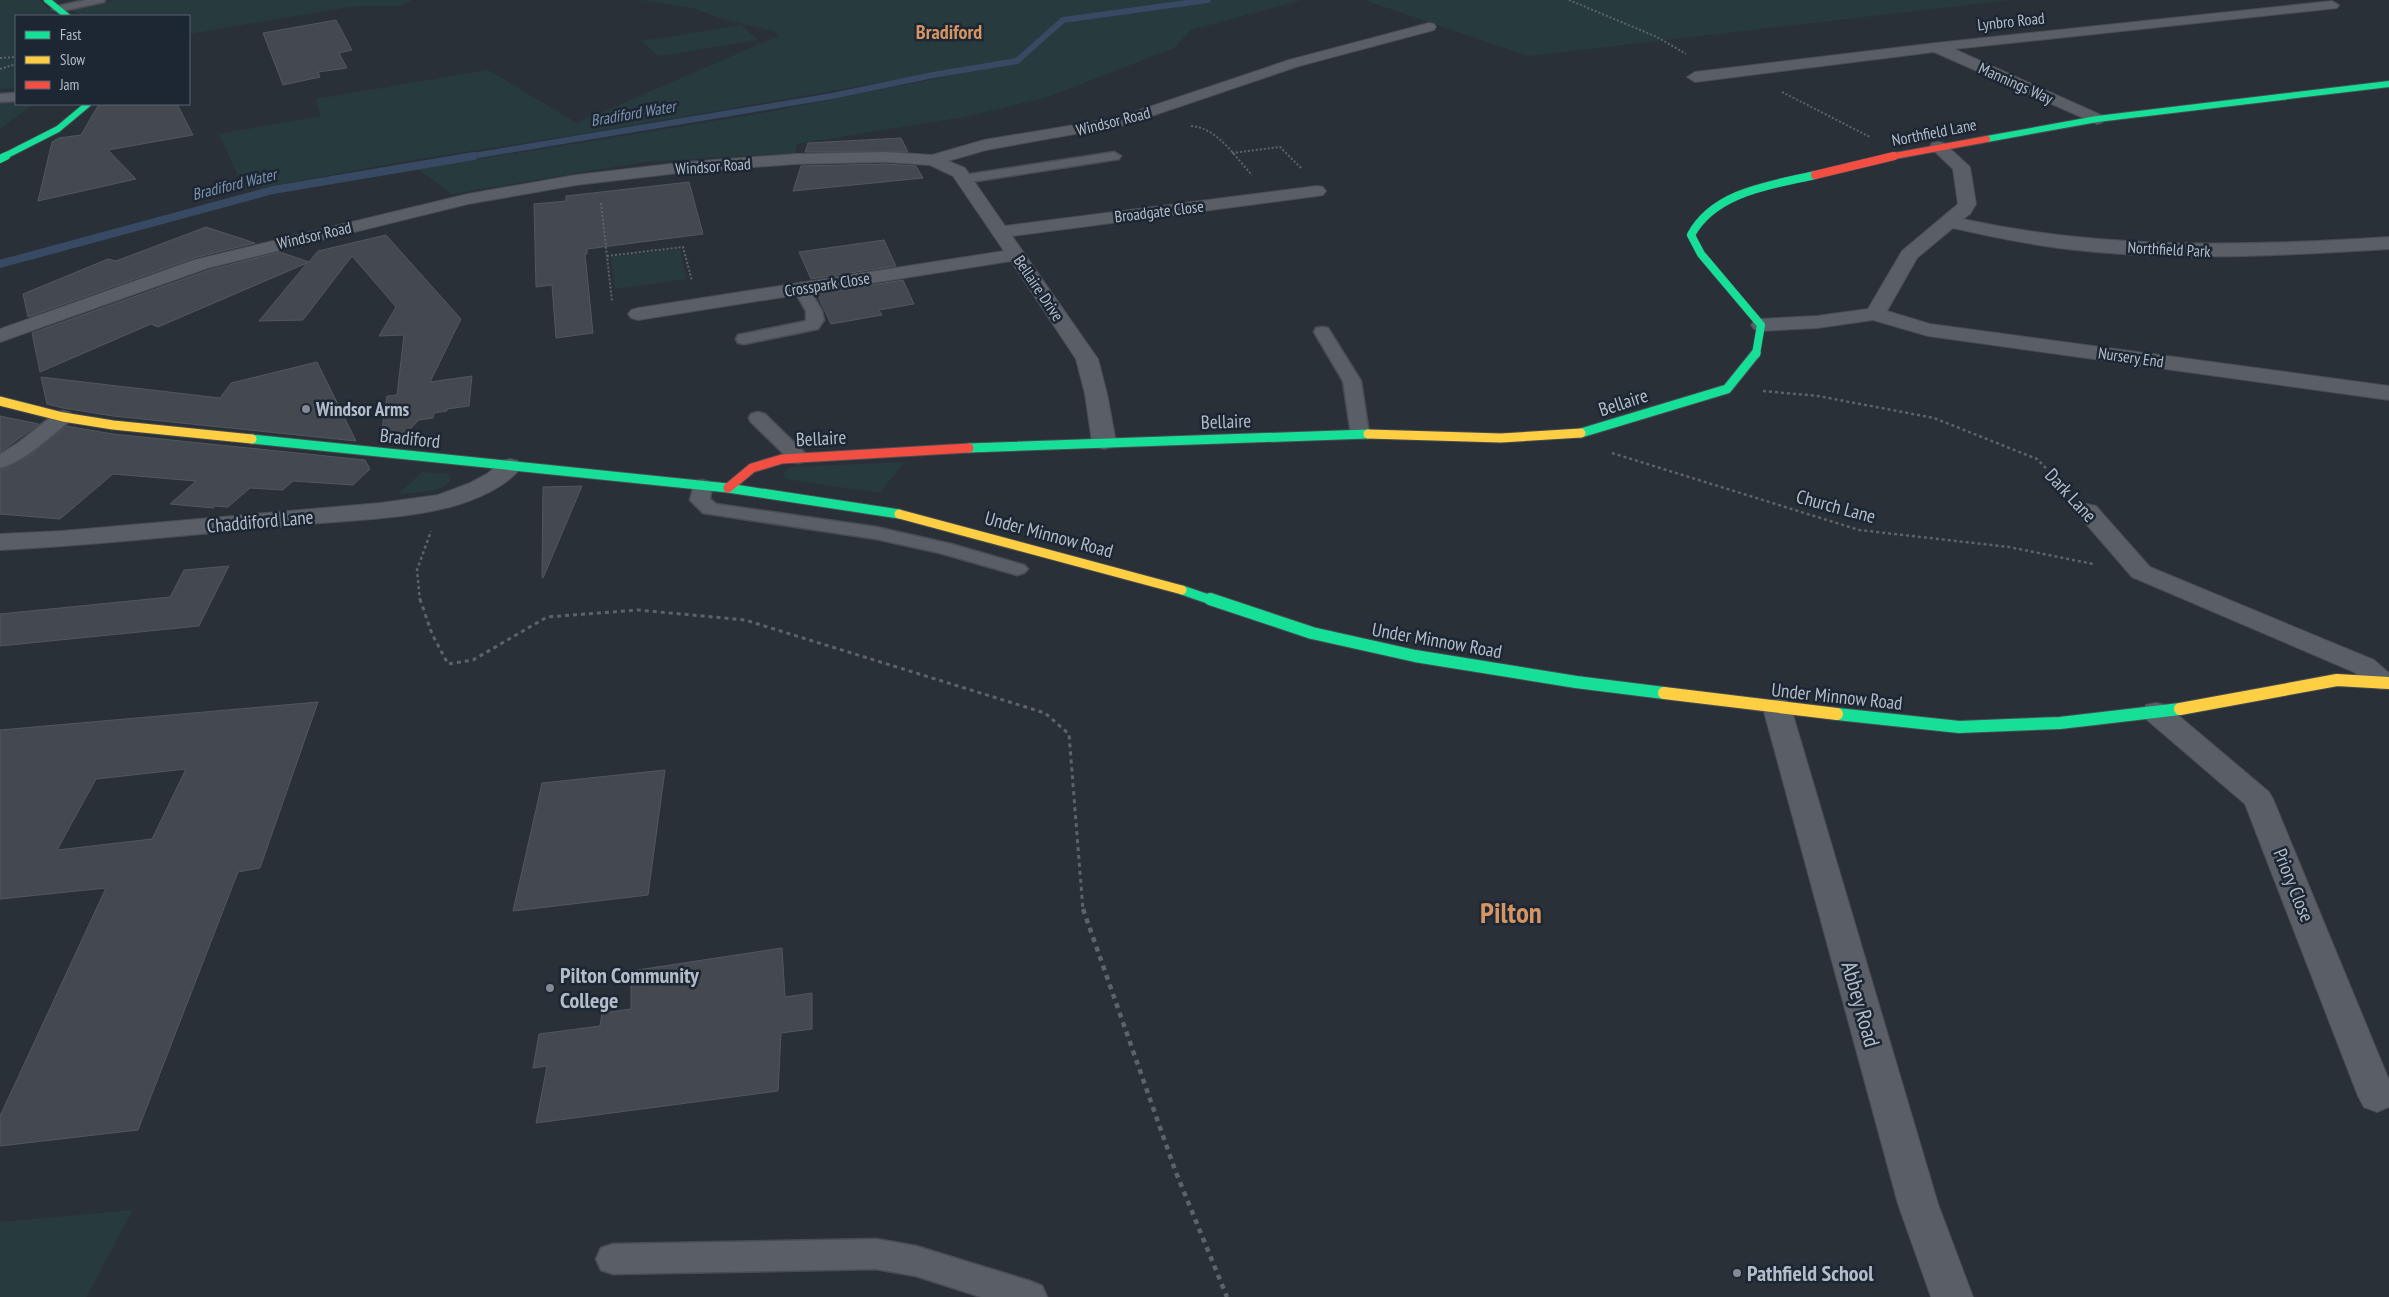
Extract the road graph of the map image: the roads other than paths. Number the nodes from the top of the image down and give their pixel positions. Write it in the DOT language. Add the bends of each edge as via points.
graph roads {
  1 [pos="47,0"];
  2 [pos="100,0"];
  3 [pos="2332,5"];
  4 [pos="62,13"];
  5 [pos="1429,27"];
  6 [pos="1936,47"];
  7 [pos="1695,77"];
  8 [pos="2389,84"];
  9 [pos="15,97"];
  10 [pos="0,98"];
  11 [pos="87,105"];
  12 [pos="2097,118"];
  13 [pos="1938,147"];
  14 [pos="1114,156"];
  15 [pos="0,159"];
  16 [pos="933,160"];
  17 [pos="964,179"];
  18 [pos="1317,191"];
  19 [pos="1950,222"];
  20 [pos="1001,232"];
  21 [pos="2389,243"];
  22 [pos="1015,254"];
  23 [pos="801,288"];
  24 [pos="638,314"];
  25 [pos="1874,314"];
  26 [pos="1761,325"];
  27 [pos="1322,332"];
  28 [pos="0,336"];
  29 [pos="744,339"];
  30 [pos="2389,393"];
  31 [pos="0,401"];
  32 [pos="64,417"];
  33 [pos="758,418"];
  34 [pos="1360,434"];
  35 [pos="1104,442"];
  36 [pos="798,457"];
  37 [pos="0,462"];
  38 [pos="510,466"];
  39 [pos="702,486"];
  40 [pos="728,488"];
  41 [pos="2087,511"];
  42 [pos="0,542"];
  43 [pos="1017,569"];
  44 [pos="2385,682"];
  45 [pos="1777,708"];
  46 [pos="2156,712"];
  47 [pos="2377,1096"];
  48 [pos="613,1259"];
  49 [pos="1030,1297"];
  50 [pos="1952,1297"];
  1 -- 4 [label="street"];
  2 -- 4 [label="lane"];
  3 -- 6 [label="street, Lynbro Road"];
  5 -- 16 [label="street, Windsor Road" via="1294,63 1119,122 984,145"];
  6 -- 7 [label="street, Lynbro Road"];
  6 -- 12 [label="street, Mannings Way"];
  8 -- 12 [label="street, Northfield Lane"];
  9 -- 10 [label="lane"];
  11 -- 15 [label="street" via="47,136"];
  12 -- 13 [label="street, Northfield Lane"];
  13 -- 19 [label="street" via="1957,162 1963,176 1967,204"];
  13 -- 26 [label="street, Northfield Lane" via="1754,190 1705,214 1693,228 1693,240"];
  14 -- 17 [label="lane"];
  16 -- 17 [label="street, Bellaire Drive" via="956,169"];
  16 -- 28 [label="street, Windsor Road" via="885,157 796,159 687,167 598,177 468,199 236,254 144,283"];
  17 -- 20 [label="street, Bellaire Drive"];
  18 -- 20 [label="street, Broadgate Close"];
  19 -- 21 [label="street, Northfield Park" via="2003,234 2072,243 2180,250 2278,250"];
  19 -- 25 [label="street" via="1908,256"];
  20 -- 22 [label="street, Bellaire Drive"];
  22 -- 23 [label="street, Crosspark Close"];
  22 -- 35 [label="street, Bellaire Drive" via="1087,359"];
  23 -- 24 [label="street, Crosspark Close"];
  23 -- 29 [label="lane" via="814,311 816,320 812,326"];
  25 -- 26 [label="street" via="1818,322"];
  25 -- 30 [label="street, Nursery End" via="1928,330"];
  26 -- 34 [label="street, Bellaire" via="1756,354 1727,389 1585,433 1484,437"];
  27 -- 34 [label="lane" via="1352,380"];
  31 -- 32 [label="street, Bradiford"];
  32 -- 37 [label="lane"];
  32 -- 38 [label="street, Bradiford" via="255,441"];
  33 -- 36 [label="lane"];
  34 -- 35 [label="street, Bellaire"];
  35 -- 36 [label="street, Bellaire"];
  36 -- 40 [label="street, Bellaire" via="766,462 749,469 734,479"];
  38 -- 39 [label="street, Bradiford"];
  38 -- 42 [label="street, Chaddiford Lane" via="478,488 438,502 380,510"];
  39 -- 40 [label="street, Bradiford"];
  39 -- 43 [label="lane" via="700,500 710,510 876,533"];
  40 -- 45 [label="street, Under Minnow Road" via="906,515 961,528 1155,581 1312,633 1416,656 1576,682"];
  41 -- 44 [label="street, Dark Lane" via="2141,572 2364,666"];
  44 -- 46 [label="street, Under Minnow Road" via="2337,680"];
  45 -- 46 [label="street, Under Minnow Road" via="1959,727 2060,723"];
  45 -- 50 [label="street, Abbey Road" via="1918,1204"];
  46 -- 47 [label="street, Priory Close" via="2258,799"];
  48 -- 49 [label="lane" via="876,1254 916,1261"];
}
